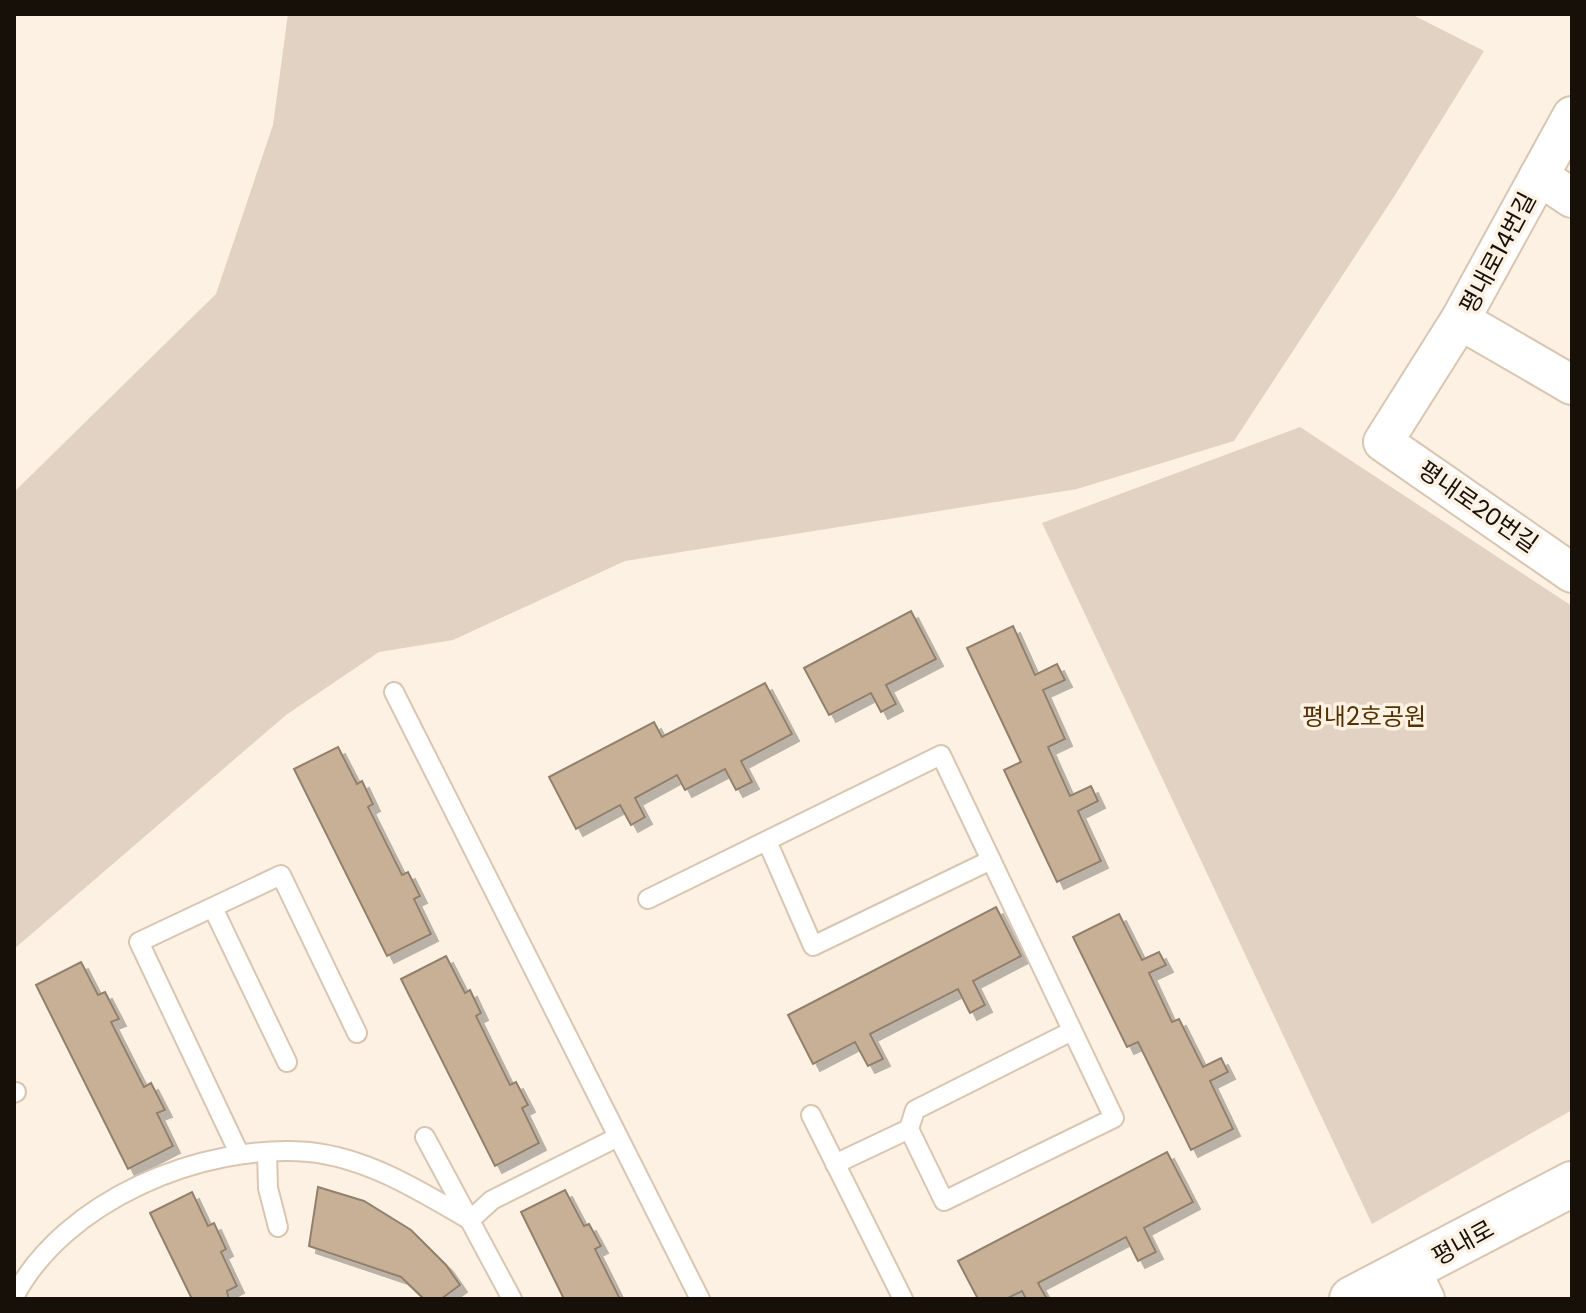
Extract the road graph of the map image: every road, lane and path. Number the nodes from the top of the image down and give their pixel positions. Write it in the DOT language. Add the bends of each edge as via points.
graph roads {
  1 [pos="1572,116"];
  2 [pos="1539,176"];
  3 [pos="1572,198"];
  4 [pos="1460,320"];
  5 [pos="1572,385"];
  6 [pos="1572,573"];
  7 [pos="394,692"];
  8 [pos="767,841"];
  9 [pos="991,860"];
  10 [pos="648,899"];
  11 [pos="213,908"];
  12 [pos="1072,1031"];
  13 [pos="357,1033"];
  14 [pos="287,1062"];
  15 [pos="811,1115"];
  16 [pos="909,1129"];
  17 [pos="425,1137"];
  18 [pos="618,1137"];
  19 [pos="267,1152"];
  20 [pos="239,1153"];
  21 [pos="835,1164"];
  22 [pos="946,1165"];
  23 [pos="928,1173"];
  24 [pos="1572,1184"];
  25 [pos="470,1220"];
  26 [pos="278,1227"];
  27 [pos="1418,1285"];
  28 [pos="14,1297"];
  29 [pos="512,1299"];
  30 [pos="700,1299"];
  31 [pos="903,1299"];
  32 [pos="1352,1299"];
  1 -- 2 [label="street, 평내로14번길"];
  2 -- 3 [label="street"];
  2 -- 4 [label="street, 평내로14번길"];
  4 -- 5 [label="street, 평내로14번길"];
  4 -- 6 [label="street, 평내로20번길" via="1383,442"];
  7 -- 18 [label="lane"];
  8 -- 9 [label="lane" via="941,755"];
  8 -- 9 [label="lane" via="791,876 813,946"];
  8 -- 10 [label="lane"];
  9 -- 12 [label="lane"];
  11 -- 13 [label="lane" via="281,875"];
  11 -- 14 [label="lane"];
  11 -- 20 [label="lane" via="139,942"];
  12 -- 16 [label="lane" via="915,1110"];
  12 -- 23 [label="lane" via="1114,1118 944,1201"];
  15 -- 21 [label="lane"];
  16 -- 21 [label="lane"];
  16 -- 23 [label="lane"];
  17 -- 25 [label="lane"];
  18 -- 25 [label="lane" via="492,1200"];
  18 -- 30 [label="lane"];
  19 -- 20 [label="lane"];
  19 -- 25 [label="lane" via="310,1152 372,1167"];
  19 -- 26 [label="lane" via="268,1188"];
  20 -- 28 [label="lane" via="163,1175 78,1219 25,1275"];
  21 -- 31 [label="lane"];
  22 -- 23 [label="lane"];
  24 -- 27 [label="street, 평내로"];
  25 -- 29 [label="lane"];
  27 -- 32 [label="street, 평내로"];
}
